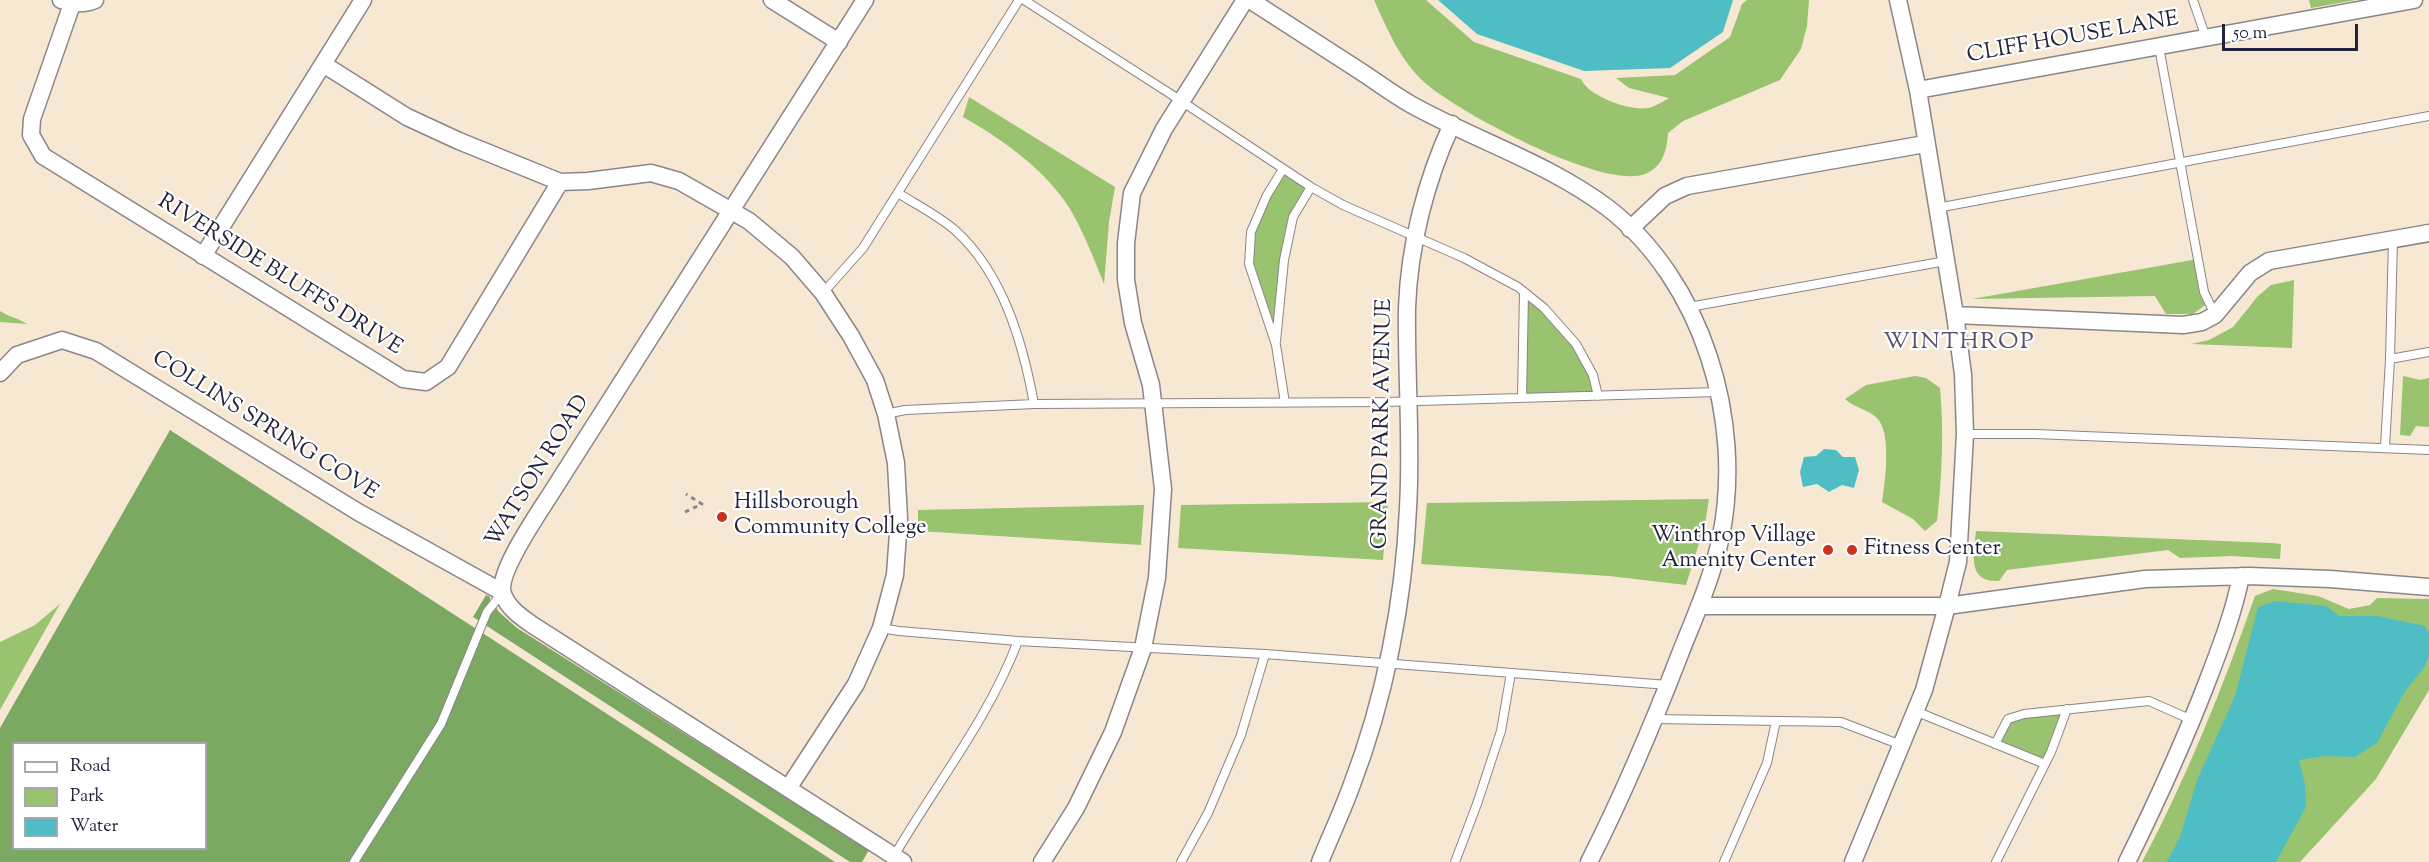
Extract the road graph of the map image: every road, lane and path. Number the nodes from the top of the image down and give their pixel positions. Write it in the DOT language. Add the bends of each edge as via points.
graph roads {
  1 [pos="95,0"];
  2 [pos="363,0"];
  3 [pos="771,0"];
  4 [pos="865,0"];
  5 [pos="1019,0"];
  6 [pos="1023,0"];
  7 [pos="1245,0"];
  8 [pos="1250,0"];
  9 [pos="1898,0"];
  10 [pos="2193,0"];
  11 [pos="2414,0"];
  12 [pos="66,2"];
  13 [pos="2206,38"];
  14 [pos="839,42"];
  15 [pos="2159,47"];
  16 [pos="323,64"];
  17 [pos="1918,90"];
  18 [pos="1181,101"];
  19 [pos="2429,116"];
  20 [pos="1452,124"];
  21 [pos="1925,144"];
  22 [pos="2180,161"];
  23 [pos="1283,169"];
  24 [pos="560,182"];
  25 [pos="1311,187"];
  26 [pos="898,193"];
  27 [pos="1937,208"];
  28 [pos="732,211"];
  29 [pos="1630,229"];
  30 [pos="2429,233"];
  31 [pos="1416,235"];
  32 [pos="2393,240"];
  33 [pos="203,256"];
  34 [pos="1946,261"];
  35 [pos="1524,292"];
  36 [pos="824,293"];
  37 [pos="1689,307"];
  38 [pos="1955,315"];
  39 [pos="2215,315"];
  40 [pos="1276,345"];
  41 [pos="2429,352"];
  42 [pos="2390,359"];
  43 [pos="0,373"];
  44 [pos="1718,392"];
  45 [pos="1598,396"];
  46 [pos="1522,398"];
  47 [pos="1408,401"];
  48 [pos="1285,403"];
  49 [pos="1034,404"];
  50 [pos="1153,405"];
  51 [pos="886,414"];
  52 [pos="1965,434"];
  53 [pos="2385,447"];
  54 [pos="2429,450"];
  55 [pos="686,494"];
  56 [pos="686,512"];
  57 [pos="2241,576"];
  58 [pos="2429,587"];
  59 [pos="502,592"];
  60 [pos="1699,606"];
  61 [pos="1947,606"];
  62 [pos="881,628"];
  63 [pos="1018,641"];
  64 [pos="1143,648"];
  65 [pos="1265,654"];
  66 [pos="1386,663"];
  67 [pos="1511,673"];
  68 [pos="1668,685"];
  69 [pos="2067,709"];
  70 [pos="1915,711"];
  71 [pos="1654,719"];
  72 [pos="2192,720"];
  73 [pos="1776,721"];
  74 [pos="1995,744"];
  75 [pos="1901,746"];
  76 [pos="2045,764"];
  77 [pos="789,787"];
  78 [pos="896,860"];
  79 [pos="354,862"];
  80 [pos="1042,862"];
  81 [pos="1181,862"];
  82 [pos="1320,862"];
  83 [pos="1455,862"];
  84 [pos="1589,862"];
  85 [pos="1724,862"];
  86 [pos="1853,862"];
  87 [pos="1996,862"];
  88 [pos="2127,862"];
  1 -- 12 [label="street, RIVERSIDE BLUFFS DRIVE"];
  2 -- 16 [label="street"];
  3 -- 14 [label="street"];
  4 -- 14 [label="street, WATSON ROAD"];
  5 -- 26 [label="lane"];
  6 -- 18 [label="lane"];
  7 -- 18 [label="street"];
  8 -- 20 [label="street" via="1412,105"];
  9 -- 17 [label="street"];
  10 -- 13 [label="lane"];
  11 -- 13 [label="street, CLIFF HOUSE LANE"];
  12 -- 33 [label="street, RIVERSIDE BLUFFS DRIVE" via="36,102 31,135 43,156"];
  13 -- 15 [label="street, CLIFF HOUSE LANE"];
  14 -- 28 [label="street, WATSON ROAD"];
  15 -- 17 [label="street, CLIFF HOUSE LANE"];
  15 -- 22 [label="lane"];
  16 -- 24 [label="street" via="407,117"];
  16 -- 33 [label="street"];
  17 -- 21 [label="street"];
  18 -- 23 [label="lane"];
  18 -- 50 [label="street" via="1132,193 1126,243 1126,280 1133,323"];
  19 -- 22 [label="lane"];
  20 -- 29 [label="street" via="1562,177"];
  20 -- 31 [label="street, GRAND PARK AVENUE" via="1441,148"];
  21 -- 27 [label="street"];
  21 -- 29 [label="street" via="1688,186 1665,196"];
  22 -- 27 [label="lane"];
  22 -- 39 [label="lane" via="2204,292"];
  23 -- 25 [label="lane"];
  23 -- 40 [label="lane" via="1251,232 1249,264"];
  24 -- 28 [label="street" via="651,173 679,181"];
  24 -- 33 [label="street, RIVERSIDE BLUFFS DRIVE" via="448,367 426,382 403,379"];
  25 -- 31 [label="lane" via="1343,205"];
  25 -- 40 [label="lane" via="1293,217 1284,260"];
  26 -- 36 [label="lane" via="863,248"];
  26 -- 49 [label="lane" via="955,230 986,265 1026,363"];
  27 -- 34 [label="street"];
  28 -- 36 [label="street" via="792,257"];
  28 -- 59 [label="street, WATSON ROAD" via="506,568"];
  29 -- 37 [label="street" via="1647,245"];
  30 -- 32 [label="street"];
  31 -- 35 [label="lane"];
  31 -- 47 [label="street, GRAND PARK AVENUE" via="1407,306"];
  32 -- 39 [label="street" via="2269,261 2250,273"];
  32 -- 42 [label="lane"];
  34 -- 37 [label="lane"];
  34 -- 38 [label="street"];
  35 -- 45 [label="lane" via="1576,344 1593,375"];
  35 -- 46 [label="lane"];
  36 -- 51 [label="street" via="875,380"];
  37 -- 44 [label="street" via="1709,352"];
  38 -- 39 [label="street" via="2183,325"];
  38 -- 52 [label="street" via="1963,374"];
  40 -- 48 [label="lane"];
  41 -- 42 [label="lane"];
  42 -- 53 [label="lane"];
  43 -- 59 [label="street, COLLINS SPRING COVE" via="18,355 62,340 96,351 358,513"];
  44 -- 45 [label="lane"];
  44 -- 60 [label="street" via="1728,463 1726,496 1721,537"];
  45 -- 46 [label="lane"];
  46 -- 47 [label="lane"];
  47 -- 48 [label="lane"];
  47 -- 66 [label="street, GRAND PARK AVENUE" via="1408,508 1399,598"];
  48 -- 50 [label="lane"];
  49 -- 50 [label="lane"];
  49 -- 51 [label="lane"];
  50 -- 64 [label="street" via="1163,489 1157,578"];
  51 -- 62 [label="street" via="896,463 899,519 895,575"];
  52 -- 53 [label="lane"];
  52 -- 61 [label="street" via="1958,562"];
  53 -- 54 [label="lane"];
  55 -- 56 [label="path" via="702,504"];
  57 -- 58 [label="street"];
  57 -- 61 [label="street" via="2145,579"];
  57 -- 72 [label="street" via="2235,604"];
  59 -- 77 [label="street" via="513,610 531,624"];
  59 -- 79 [label="lane" via="487,612 441,724"];
  60 -- 61 [label="street"];
  60 -- 68 [label="street"];
  61 -- 70 [label="street"];
  62 -- 63 [label="lane"];
  62 -- 77 [label="street" via="855,684"];
  63 -- 64 [label="lane"];
  63 -- 78 [label="lane" via="992,701"];
  64 -- 65 [label="lane"];
  64 -- 80 [label="street" via="1108,741 1076,808"];
  65 -- 66 [label="lane"];
  65 -- 81 [label="lane" via="1241,735 1208,813"];
  66 -- 67 [label="lane"];
  66 -- 82 [label="street, GRAND PARK AVENUE" via="1352,786"];
  67 -- 68 [label="lane"];
  67 -- 83 [label="lane" via="1501,731"];
  68 -- 71 [label="street"];
  69 -- 72 [label="lane" via="2149,701"];
  69 -- 74 [label="lane" via="2008,719"];
  69 -- 76 [label="lane"];
  70 -- 74 [label="lane"];
  70 -- 75 [label="street"];
  71 -- 73 [label="lane"];
  71 -- 84 [label="street"];
  72 -- 88 [label="street"];
  73 -- 75 [label="lane" via="1841,722"];
  73 -- 85 [label="lane" via="1767,763"];
  74 -- 76 [label="lane"];
  75 -- 86 [label="street"];
  76 -- 87 [label="lane"];
  77 -- 78 [label="street"];
}
